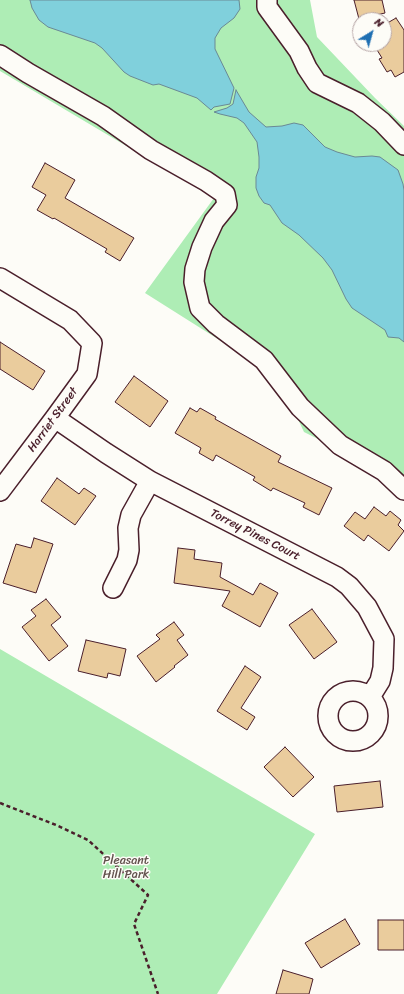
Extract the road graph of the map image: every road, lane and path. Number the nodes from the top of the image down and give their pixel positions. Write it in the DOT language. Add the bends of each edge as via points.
graph roads {
  1 [pos="267,0"];
  2 [pos="0,55"];
  3 [pos="404,145"];
  4 [pos="0,278"];
  5 [pos="56,418"];
  6 [pos="150,481"];
  7 [pos="404,490"];
  8 [pos="0,491"];
  9 [pos="113,588"];
  10 [pos="370,697"];
  11 [pos="0,803"];
  12 [pos="158,994"];
  1 -- 3 [label="street" via="267,7 299,51 317,83 358,103 382,122"];
  2 -- 7 [label="street" via="103,116 151,150 225,194 227,205 214,221 195,269 194,282 200,308 216,324 264,360 300,408 340,445 384,471"];
  4 -- 5 [label="street, Harriet Street" via="70,320 92,343 86,374"];
  5 -- 6 [label="street, Torrey Pines Court"];
  5 -- 8 [label="street, Harriet Street"];
  6 -- 9 [label="street" via="131,515 127,560"];
  6 -- 10 [label="street, Torrey Pines Court" via="337,577 358,595 384,639 380,681"];
  11 -- 12 [label="path" via="88,840 148,895 134,924"];
}
